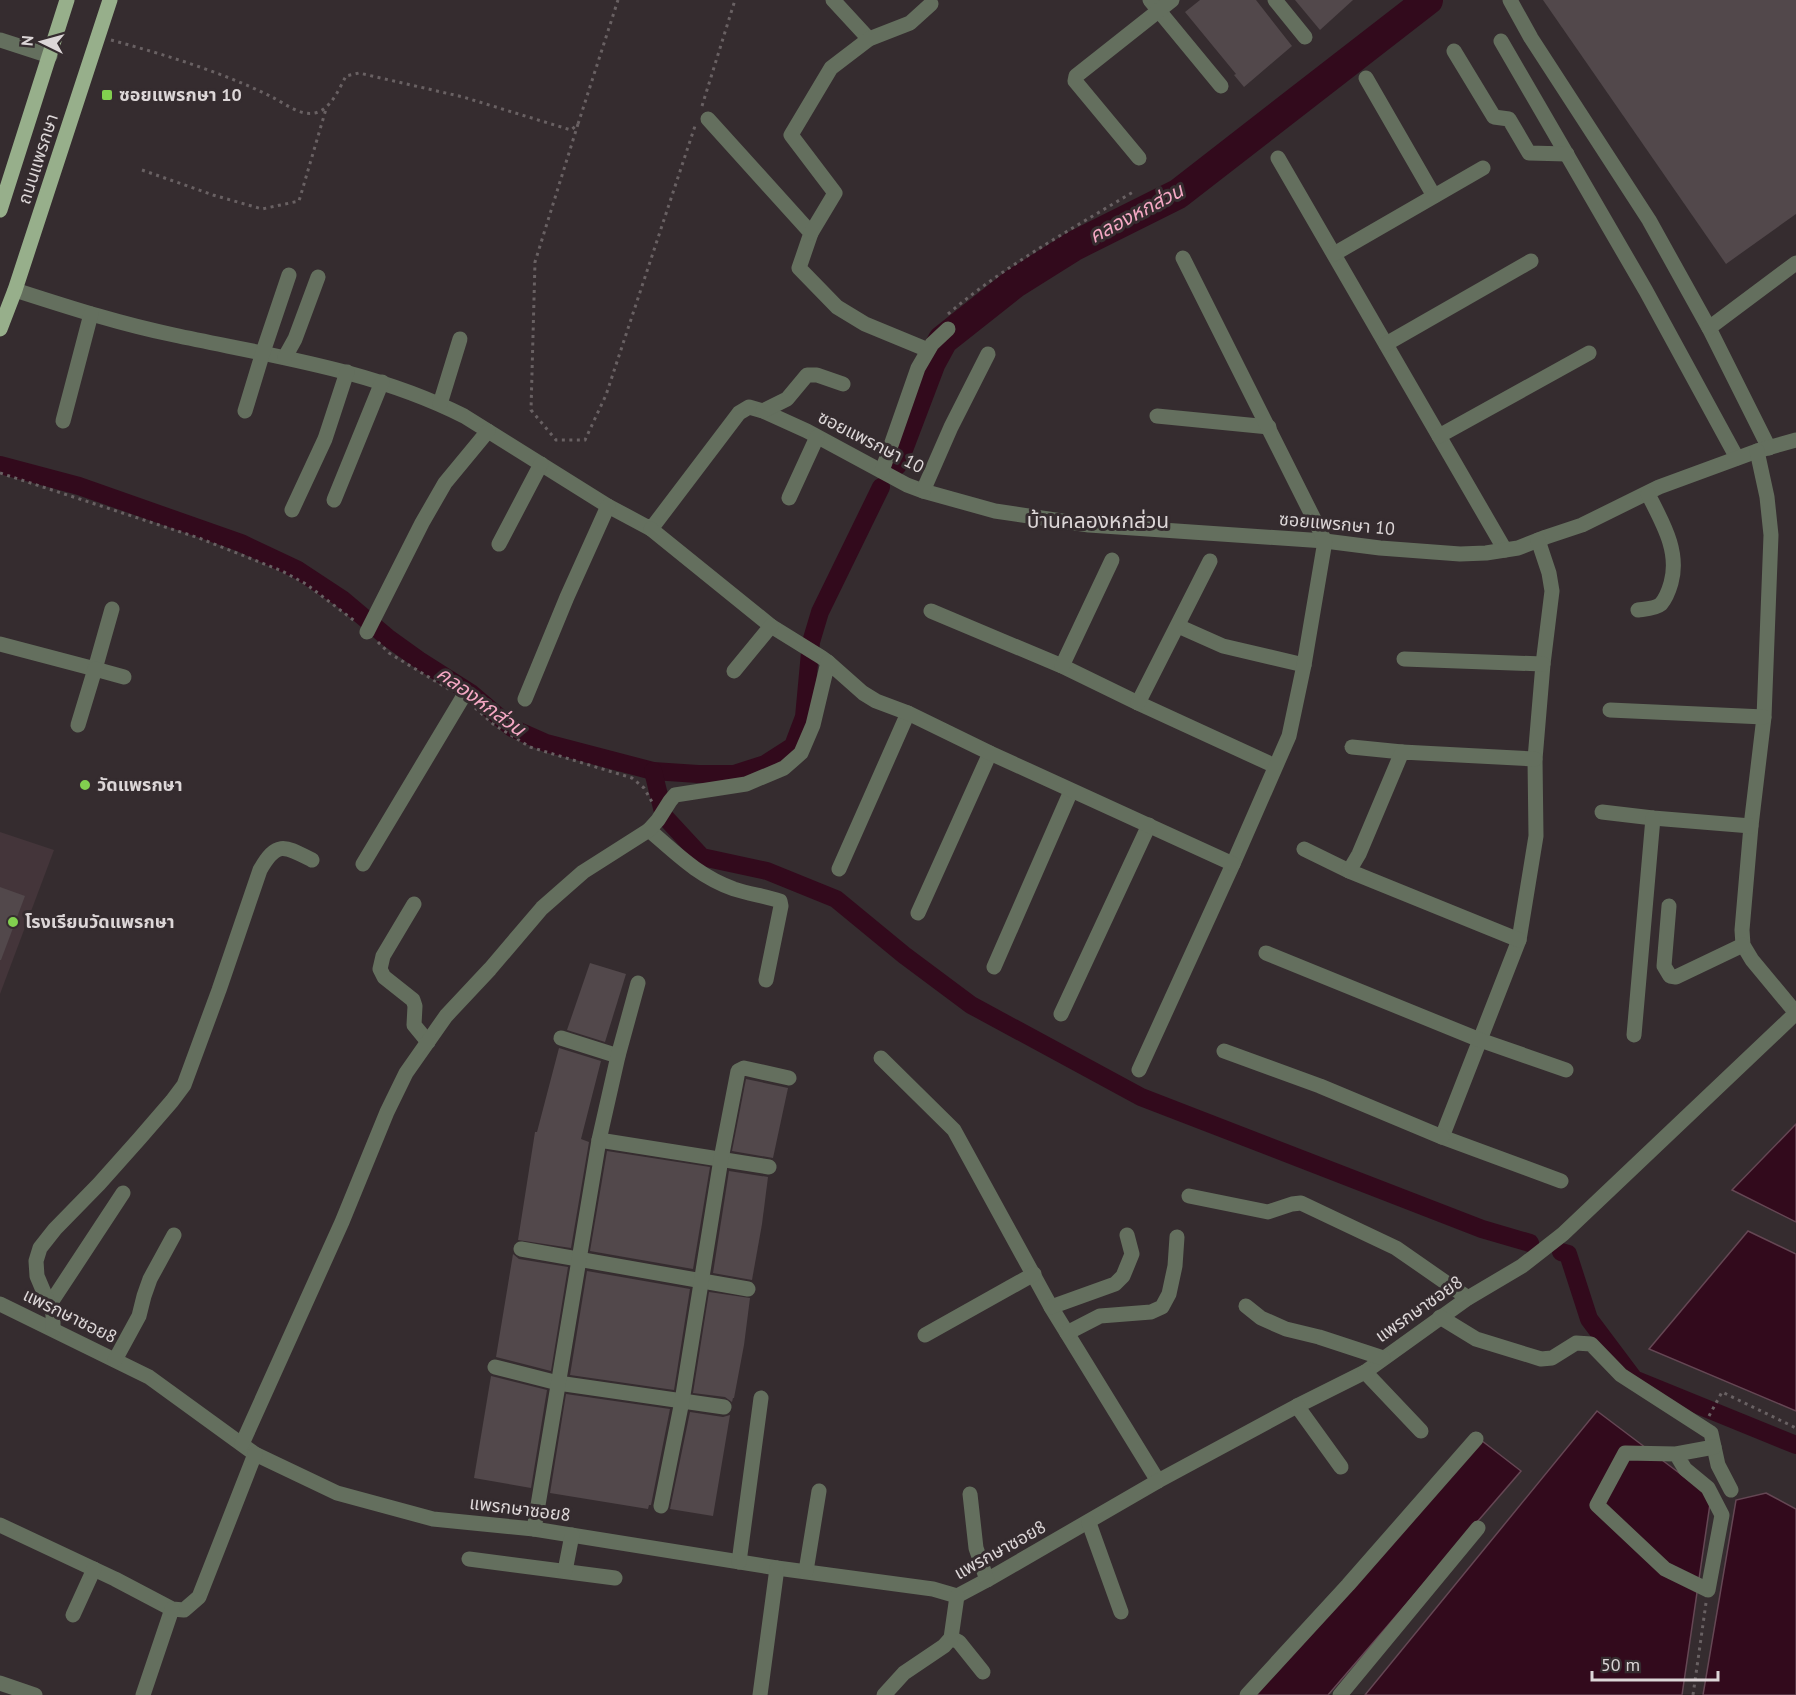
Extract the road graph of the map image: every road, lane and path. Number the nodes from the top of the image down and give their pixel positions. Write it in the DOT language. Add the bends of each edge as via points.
graph roads {
  1 [pos="67,0"];
  2 [pos="110,0"];
  3 [pos="618,0"];
  4 [pos="735,0"];
  5 [pos="833,0"];
  6 [pos="1172,0"];
  7 [pos="1275,0"];
  8 [pos="1510,0"];
  9 [pos="931,4"];
  10 [pos="1155,5"];
  11 [pos="98,37"];
  12 [pos="1305,37"];
  13 [pos="869,39"];
  14 [pos="0,40"];
  15 [pos="1501,41"];
  16 [pos="1454,51"];
  17 [pos="50,56"];
  18 [pos="1366,78"];
  19 [pos="1221,86"];
  20 [pos="326,109"];
  21 [pos="701,117"];
  22 [pos="578,124"];
  23 [pos="1567,154"];
  24 [pos="1139,158"];
  25 [pos="1278,158"];
  26 [pos="1483,168"];
  27 [pos="142,170"];
  28 [pos="1133,192"];
  29 [pos="1434,196"];
  30 [pos="0,210"];
  31 [pos="811,233"];
  32 [pos="1334,254"];
  33 [pos="1183,258"];
  34 [pos="1531,261"];
  35 [pos="1796,263"];
  36 [pos="289,275"];
  37 [pos="318,277"];
  38 [pos="15,291"];
  39 [pos="91,314"];
  40 [pos="948,322"];
  41 [pos="1708,328"];
  42 [pos="0,329"];
  43 [pos="460,339"];
  44 [pos="1386,344"];
  45 [pos="928,350"];
  46 [pos="263,352"];
  47 [pos="1589,352"];
  48 [pos="988,354"];
  49 [pos="285,357"];
  50 [pos="347,372"];
  51 [pos="382,382"];
  52 [pos="843,384"];
  53 [pos="440,404"];
  54 [pos="245,411"];
  55 [pos="763,411"];
  56 [pos="1157,417"];
  57 [pos="63,421"];
  58 [pos="1269,427"];
  59 [pos="488,431"];
  60 [pos="1439,436"];
  61 [pos="818,437"];
  62 [pos="1796,440"];
  63 [pos="1763,449"];
  64 [pos="1737,458"];
  65 [pos="541,464"];
  66 [pos="882,471"];
  67 [pos="0,473"];
  68 [pos="923,491"];
  69 [pos="1648,494"];
  70 [pos="789,498"];
  71 [pos="334,500"];
  72 [pos="608,506"];
  73 [pos="292,510"];
  74 [pos="651,530"];
  75 [pos="1538,540"];
  76 [pos="1325,541"];
  77 [pos="499,544"];
  78 [pos="1505,550"];
  79 [pos="1112,560"];
  80 [pos="1210,561"];
  81 [pos="112,609"];
  82 [pos="1638,610"];
  83 [pos="931,611"];
  84 [pos="1178,626"];
  85 [pos="777,631"];
  86 [pos="367,632"];
  87 [pos="0,644"];
  88 [pos="1404,658"];
  89 [pos="825,659"];
  90 [pos="1543,664"];
  91 [pos="1304,665"];
  92 [pos="1062,666"];
  93 [pos="95,669"];
  94 [pos="734,671"];
  95 [pos="124,677"];
  96 [pos="463,698"];
  97 [pos="525,699"];
  98 [pos="1138,703"];
  99 [pos="1610,710"];
  100 [pos="908,713"];
  101 [pos="1764,717"];
  102 [pos="78,725"];
  103 [pos="1352,747"];
  104 [pos="1402,752"];
  105 [pos="990,753"];
  106 [pos="1535,759"];
  107 [pos="1275,766"];
  108 [pos="1071,791"];
  109 [pos="1602,812"];
  110 [pos="1653,818"];
  111 [pos="654,819"];
  112 [pos="1149,825"];
  113 [pos="1751,826"];
  114 [pos="1304,849"];
  115 [pos="312,860"];
  116 [pos="363,864"];
  117 [pos="1233,864"];
  118 [pos="839,869"];
  119 [pos="1349,871"];
  120 [pos="414,904"];
  121 [pos="1669,906"];
  122 [pos="918,913"];
  123 [pos="1519,940"];
  124 [pos="1743,945"];
  125 [pos="1266,953"];
  126 [pos="994,967"];
  127 [pos="766,980"];
  128 [pos="638,983"];
  129 [pos="1796,1013"];
  130 [pos="1061,1014"];
  131 [pos="1634,1035"];
  132 [pos="422,1036"];
  133 [pos="561,1038"];
  134 [pos="1480,1040"];
  135 [pos="1224,1051"];
  136 [pos="618,1056"];
  137 [pos="881,1058"];
  138 [pos="1139,1070"];
  139 [pos="1566,1070"];
  140 [pos="789,1078"];
  141 [pos="1442,1137"];
  142 [pos="599,1140"];
  143 [pos="721,1159"];
  144 [pos="769,1167"];
  145 [pos="1561,1181"];
  146 [pos="123,1193"];
  147 [pos="1189,1196"];
  148 [pos="174,1235"];
  149 [pos="1127,1235"];
  150 [pos="1177,1237"];
  151 [pos="520,1249"];
  152 [pos="579,1258"];
  153 [pos="1034,1274"];
  154 [pos="700,1280"];
  155 [pos="748,1289"];
  156 [pos="1468,1298"];
  157 [pos="0,1304"];
  158 [pos="50,1304"];
  159 [pos="1246,1306"];
  160 [pos="1051,1307"];
  161 [pos="1440,1317"];
  162 [pos="53,1329"];
  163 [pos="1067,1333"];
  164 [pos="925,1335"];
  165 [pos="1383,1358"];
  166 [pos="115,1360"];
  167 [pos="495,1367"];
  168 [pos="1365,1371"];
  169 [pos="558,1383"];
  170 [pos="761,1398"];
  171 [pos="682,1401"];
  172 [pos="1297,1406"];
  173 [pos="724,1407"];
  174 [pos="1702,1428"];
  175 [pos="1796,1428"];
  176 [pos="1421,1431"];
  177 [pos="1476,1439"];
  178 [pos="242,1444"];
  179 [pos="1714,1447"];
  180 [pos="255,1454"];
  181 [pos="1676,1454"];
  182 [pos="1341,1467"];
  183 [pos="1158,1481"];
  184 [pos="1731,1490"];
  185 [pos="819,1491"];
  186 [pos="970,1494"];
  187 [pos="661,1506"];
  188 [pos="1089,1523"];
  189 [pos="0,1525"];
  190 [pos="1478,1528"];
  191 [pos="534,1530"];
  192 [pos="572,1535"];
  193 [pos="469,1559"];
  194 [pos="739,1562"];
  195 [pos="777,1568"];
  196 [pos="94,1569"];
  197 [pos="565,1571"];
  198 [pos="806,1571"];
  199 [pos="615,1578"];
  200 [pos="987,1580"];
  201 [pos="1708,1590"];
  202 [pos="957,1596"];
  203 [pos="172,1609"];
  204 [pos="1121,1612"];
  205 [pos="73,1615"];
  206 [pos="951,1638"];
  207 [pos="983,1672"];
  208 [pos="0,1683"];
  209 [pos="35,1695"];
  210 [pos="143,1695"];
  211 [pos="760,1695"];
  212 [pos="885,1695"];
  213 [pos="1247,1695"];
  214 [pos="1340,1695"];
  215 [pos="1693,1695"];
  1 -- 17 [label="main road, ถนนแพรกษา"];
  2 -- 11 [label="main road, ถนนแพรกษา"];
  3 -- 22 [label="path"];
  4 -- 21 [label="path"];
  5 -- 13 [label="street"];
  6 -- 10 [label="street"];
  7 -- 12 [label="street"];
  8 -- 41 [label="street" via="1649,220"];
  9 -- 13 [label="street" via="910,23"];
  10 -- 19 [label="street"];
  10 -- 24 [label="street" via="1075,81"];
  11 -- 20 [label="path" via="249,86 305,114"];
  11 -- 38 [label="main road, ถนนแพรกษา"];
  13 -- 31 [label="street" via="831,68 791,135 835,193"];
  14 -- 17 [label="street"];
  15 -- 23 [label="street"];
  16 -- 23 [label="street" via="1494,117 1509,119 1529,153"];
  17 -- 30 [label="main road, ถนนแพรกษา"];
  18 -- 29 [label="street"];
  20 -- 22 [label="path" via="346,76 359,73 463,97 571,130"];
  20 -- 27 [label="path" via="299,201 262,209"];
  21 -- 22 [label="path" via="606,395 585,440 556,440 531,410 535,261"];
  21 -- 31 [label="street"];
  23 -- 64 [label="street"];
  25 -- 32 [label="street"];
  26 -- 29 [label="street"];
  28 -- 40 [label="path" via="992,279 974,292"];
  29 -- 32 [label="street"];
  31 -- 45 [label="street" via="799,268 837,307 865,324"];
  32 -- 44 [label="street"];
  33 -- 58 [label="street"];
  34 -- 44 [label="street"];
  35 -- 41 [label="street"];
  36 -- 46 [label="street"];
  37 -- 49 [label="street"];
  38 -- 39 [label="street"];
  38 -- 42 [label="main road, ถนนแพรกษา"];
  39 -- 46 [label="street"];
  39 -- 57 [label="street"];
  40 -- 45 [label="street"];
  41 -- 63 [label="street"];
  43 -- 53 [label="street"];
  44 -- 60 [label="street"];
  45 -- 66 [label="street"];
  46 -- 49 [label="street"];
  46 -- 54 [label="street"];
  47 -- 60 [label="street"];
  48 -- 68 [label="street"];
  49 -- 50 [label="street"];
  50 -- 51 [label="street"];
  50 -- 73 [label="street" via="325,439"];
  51 -- 53 [label="street"];
  51 -- 71 [label="street"];
  52 -- 55 [label="street" via="807,375 787,399"];
  53 -- 59 [label="street"];
  55 -- 61 [label="street, ซอยแพรกษา 10"];
  55 -- 74 [label="street" via="749,407 739,413"];
  56 -- 58 [label="street"];
  58 -- 76 [label="street"];
  59 -- 65 [label="street"];
  59 -- 86 [label="street" via="445,483"];
  60 -- 78 [label="street"];
  61 -- 66 [label="street, ซอยแพรกษา 10"];
  61 -- 70 [label="street"];
  62 -- 63 [label="street, ซอยแพรกษา 10"];
  63 -- 64 [label="street, ซอยแพรกษา 10"];
  63 -- 101 [label="street" via="1771,535"];
  64 -- 69 [label="street, ซอยแพรกษา 10"];
  65 -- 72 [label="street"];
  65 -- 77 [label="street"];
  66 -- 68 [label="street, ซอยแพรกษา 10"];
  67 -- 86 [label="path" via="199,538 282,571 306,584"];
  68 -- 76 [label="street, ซอยแพรกษา 10" via="995,512 1089,525"];
  69 -- 75 [label="street, ซอยแพรกษา 10" via="1582,525"];
  69 -- 82 [label="street" via="1666,529 1674,571 1660,604"];
  72 -- 74 [label="street"];
  72 -- 97 [label="street"];
  74 -- 85 [label="street"];
  75 -- 78 [label="street, ซอยแพรกษา 10"];
  75 -- 90 [label="street" via="1552,591"];
  76 -- 78 [label="street, ซอยแพรกษา 10" via="1460,554"];
  76 -- 91 [label="street"];
  79 -- 92 [label="street"];
  80 -- 84 [label="street"];
  81 -- 93 [label="street"];
  83 -- 92 [label="street"];
  84 -- 91 [label="street" via="1223,646"];
  84 -- 98 [label="street"];
  85 -- 89 [label="street"];
  85 -- 94 [label="street"];
  86 -- 96 [label="path" via="389,653"];
  87 -- 93 [label="street"];
  88 -- 90 [label="street"];
  89 -- 100 [label="street" via="863,693"];
  89 -- 111 [label="street" via="813,724 801,753 784,768 746,784 675,795"];
  90 -- 106 [label="street"];
  91 -- 107 [label="street" via="1289,736"];
  92 -- 98 [label="street"];
  93 -- 95 [label="street"];
  93 -- 102 [label="street"];
  96 -- 111 [label="path" via="493,724 530,747 632,778 649,794"];
  96 -- 116 [label="street"];
  98 -- 107 [label="street"];
  99 -- 101 [label="street"];
  100 -- 105 [label="street"];
  100 -- 118 [label="street"];
  101 -- 113 [label="street"];
  103 -- 104 [label="street"];
  104 -- 106 [label="street"];
  104 -- 119 [label="street"];
  105 -- 108 [label="street"];
  105 -- 122 [label="street"];
  106 -- 123 [label="street" via="1536,836"];
  107 -- 117 [label="street"];
  108 -- 112 [label="street"];
  108 -- 126 [label="street"];
  109 -- 110 [label="street"];
  110 -- 113 [label="street"];
  110 -- 131 [label="street"];
  111 -- 127 [label="street" via="690,867 734,889 780,901"];
  111 -- 132 [label="street" via="542,908 446,1016"];
  112 -- 117 [label="street"];
  112 -- 130 [label="street"];
  113 -- 124 [label="street"];
  114 -- 119 [label="street"];
  115 -- 158 [label="street" via="289,848 268,855 184,1085 40,1248 37,1276"];
  117 -- 138 [label="street"];
  119 -- 123 [label="street"];
  120 -- 132 [label="street" via="383,956 380,969 414,1003 414,1024"];
  121 -- 124 [label="street" via="1664,966 1670,976 1676,977"];
  123 -- 134 [label="street"];
  124 -- 129 [label="street"];
  125 -- 134 [label="street"];
  128 -- 136 [label="street"];
  129 -- 156 [label="street, แพรกษาซอย8" via="1563,1234 1522,1266"];
  132 -- 178 [label="street"];
  133 -- 136 [label="street"];
  134 -- 139 [label="street"];
  134 -- 141 [label="street"];
  135 -- 141 [label="street"];
  136 -- 142 [label="street"];
  137 -- 153 [label="street" via="954,1130"];
  140 -- 143 [label="street" via="739,1069"];
  141 -- 145 [label="street"];
  142 -- 143 [label="street"];
  142 -- 152 [label="street"];
  143 -- 144 [label="street"];
  143 -- 154 [label="street"];
  146 -- 158 [label="street"];
  147 -- 156 [label="street" via="1268,1212 1301,1203 1396,1248"];
  148 -- 166 [label="street"];
  149 -- 160 [label="street" via="1131,1254 1123,1276 1115,1284"];
  150 -- 163 [label="street" via="1169,1294 1162,1307 1151,1312 1100,1316"];
  151 -- 152 [label="street"];
  152 -- 154 [label="street"];
  152 -- 169 [label="street"];
  153 -- 160 [label="street"];
  153 -- 164 [label="street"];
  154 -- 155 [label="street"];
  154 -- 171 [label="street"];
  156 -- 161 [label="street, แพรกษาซอย8"];
  157 -- 162 [label="street, แพรกษาซอย8"];
  158 -- 162 [label="street"];
  159 -- 165 [label="street" via="1286,1329"];
  160 -- 163 [label="street"];
  161 -- 165 [label="street, แพรกษาซอย8"];
  161 -- 174 [label="street" via="1476,1339 1541,1359 1551,1358 1576,1343 1591,1344 1620,1376"];
  162 -- 166 [label="street, แพรกษาซอย8"];
  163 -- 183 [label="street"];
  165 -- 168 [label="street, แพรกษาซอย8"];
  166 -- 178 [label="street, แพรกษาซอย8" via="149,1377"];
  167 -- 169 [label="street"];
  168 -- 172 [label="street, แพรกษาซอย8"];
  168 -- 176 [label="street"];
  169 -- 171 [label="street"];
  169 -- 191 [label="street"];
  170 -- 194 [label="street"];
  171 -- 173 [label="street"];
  171 -- 187 [label="street"];
  172 -- 182 [label="street"];
  172 -- 183 [label="street, แพรกษาซอย8"];
  174 -- 175 [label="path" via="1722,1392"];
  174 -- 179 [label="street" via="1711,1433"];
  177 -- 213 [label="street"];
  178 -- 180 [label="street, แพรกษาซอย8"];
  179 -- 181 [label="street"];
  179 -- 184 [label="street"];
  180 -- 191 [label="street, แพรกษาซอย8" via="337,1493 359,1499 433,1519"];
  180 -- 203 [label="street" via="200,1597 184,1610"];
  181 -- 201 [label="street" via="1684,1469 1708,1488 1722,1515"];
  181 -- 201 [label="street" via="1625,1453 1597,1505 1665,1569"];
  183 -- 188 [label="street, แพรกษาซอย8"];
  185 -- 198 [label="street"];
  186 -- 200 [label="street" via="976,1548"];
  188 -- 200 [label="street, แพรกษาซอย8"];
  188 -- 204 [label="street"];
  189 -- 196 [label="street"];
  190 -- 214 [label="street"];
  191 -- 192 [label="street, แพรกษาซอย8"];
  192 -- 194 [label="street, แพรกษาซอย8"];
  192 -- 197 [label="street"];
  193 -- 197 [label="street"];
  194 -- 195 [label="street, แพรกษาซอย8"];
  195 -- 198 [label="street, แพรกษาซอย8"];
  195 -- 211 [label="street"];
  196 -- 203 [label="street"];
  196 -- 205 [label="street"];
  197 -- 199 [label="street"];
  198 -- 202 [label="street, แพรกษาซอย8"];
  200 -- 202 [label="street, แพรกษาซอย8"];
  201 -- 215 [label="path"];
  202 -- 206 [label="street"];
  203 -- 210 [label="street"];
  206 -- 207 [label="street" via="959,1642"];
  206 -- 212 [label="street" via="904,1673"];
  208 -- 209 [label="street"];
}
